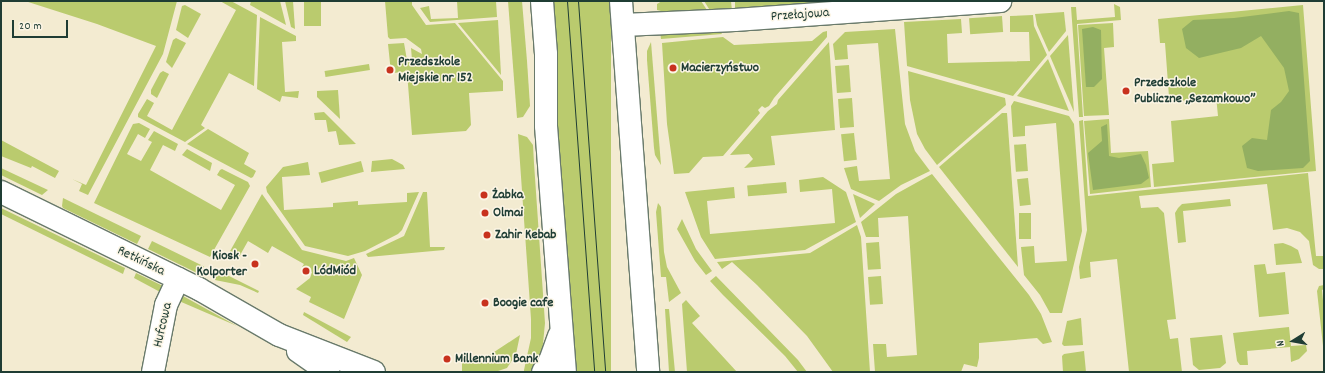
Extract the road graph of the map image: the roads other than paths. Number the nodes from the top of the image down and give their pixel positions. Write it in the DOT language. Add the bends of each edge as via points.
graph roads {
  1 [pos="542,1"];
  2 [pos="621,1"];
  3 [pos="995,1"];
  4 [pos="1000,1"];
  5 [pos="623,25"];
  6 [pos="1,192"];
  7 [pos="178,279"];
  8 [pos="561,329"];
  9 [pos="279,335"];
  10 [pos="153,372"];
  11 [pos="328,372"];
  12 [pos="374,372"];
  13 [pos="543,372"];
  14 [pos="564,372"];
  15 [pos="648,372"];
  1 -- 8 [label="street" via="546,54 546,126"];
  2 -- 5 [label="street"];
  3 -- 4 [label="street, Przełajowa"];
  3 -- 5 [label="street, Przełajowa" via="735,20"];
  5 -- 15 [label="street"];
  6 -- 7 [label="street, Retkińska"];
  7 -- 9 [label="street, Retkińska"];
  7 -- 10 [label="street, Hufcowa" via="166,305"];
  8 -- 13 [label="street" via="550,361"];
  8 -- 14 [label="street"];
  9 -- 11 [label="street, Retkińska"];
  9 -- 12 [label="street, Retkińska"];
}
